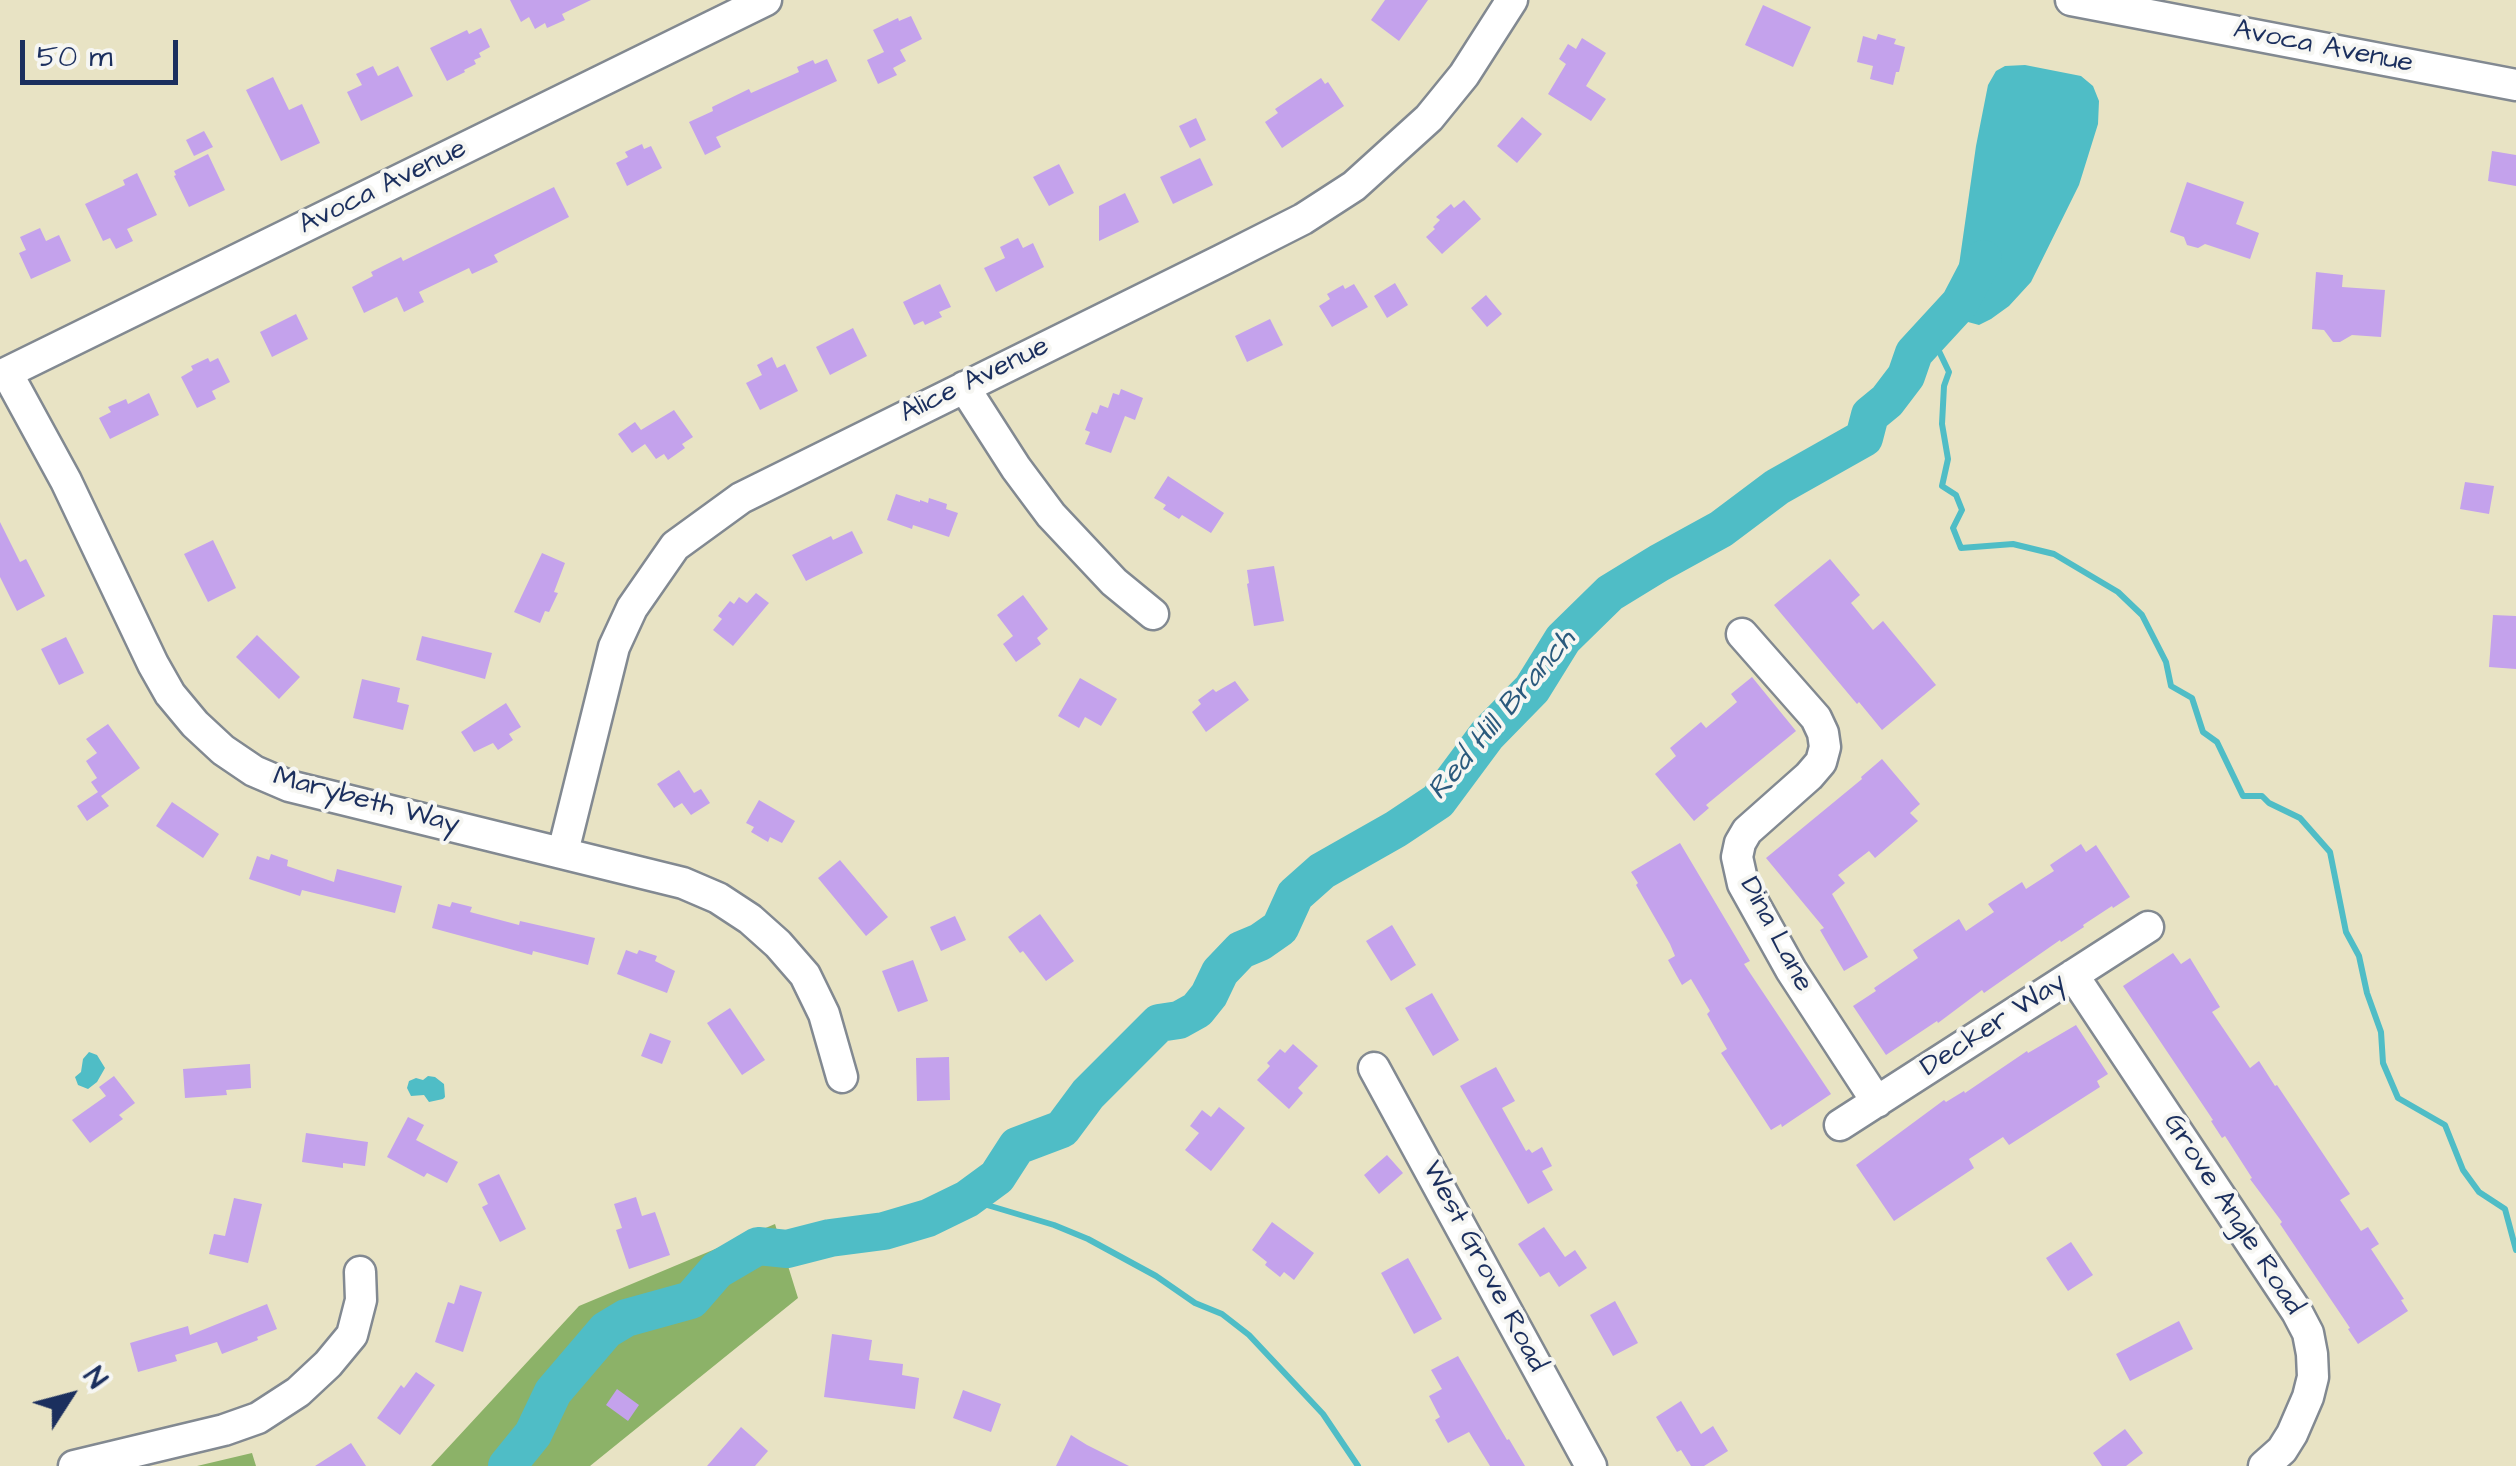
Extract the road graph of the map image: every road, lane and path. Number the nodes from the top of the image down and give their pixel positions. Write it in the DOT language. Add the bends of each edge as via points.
graph roads {
  1 [pos="766,0"];
  2 [pos="1512,0"];
  3 [pos="2071,0"];
  4 [pos="2516,84"];
  5 [pos="3,374"];
  6 [pos="964,387"];
  7 [pos="1152,614"];
  8 [pos="1742,634"];
  9 [pos="563,852"];
  10 [pos="2148,926"];
  11 [pos="2073,975"];
  12 [pos="1374,1068"];
  13 [pos="842,1077"];
  14 [pos="1877,1102"];
  15 [pos="1840,1125"];
  16 [pos="360,1272"];
  17 [pos="74,1466"];
  18 [pos="1591,1466"];
  19 [pos="2264,1466"];
  1 -- 5 [label="street, Avoca Avenue"];
  2 -- 6 [label="street, Alice Avenue" via="1430,118 1354,186 1303,218"];
  3 -- 4 [label="street, Avoca Avenue"];
  5 -- 9 [label="street, Marybeth Way" via="66,481 152,664 170,694 223,750 289,786"];
  6 -- 7 [label="street" via="1051,515"];
  6 -- 9 [label="street, Alice Avenue" via="741,498 675,546 614,647"];
  8 -- 14 [label="street, Dina Lane" via="1816,718 1826,747 1809,776 1747,830 1737,857 1743,884"];
  9 -- 13 [label="street, Marybeth Way" via="683,883 750,919 804,975 824,1014"];
  10 -- 11 [label="street, Decker Way"];
  11 -- 14 [label="street, Decker Way"];
  11 -- 19 [label="street, Grove Angle Road" via="2308,1333 2308,1397 2282,1450"];
  12 -- 18 [label="street, West Grove Road"];
  14 -- 15 [label="street, Decker Way"];
  16 -- 17 [label="street" via="352,1335 298,1392 224,1430"];
}
